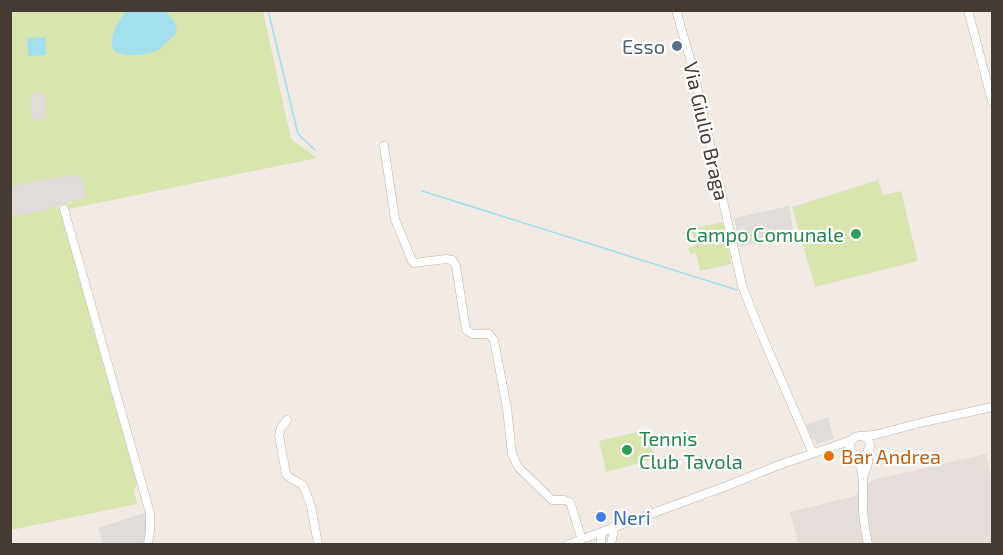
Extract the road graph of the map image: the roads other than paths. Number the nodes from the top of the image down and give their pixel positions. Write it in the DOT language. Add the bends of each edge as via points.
graph roads {
  1 [pos="676,10"];
  2 [pos="968,10"];
  3 [pos="993,101"];
  4 [pos="384,146"];
  5 [pos="64,209"];
  6 [pos="993,406"];
  7 [pos="287,420"];
  8 [pos="886,431"];
  9 [pos="853,445"];
  10 [pos="869,448"];
  11 [pos="813,452"];
  12 [pos="863,480"];
  13 [pos="614,529"];
  14 [pos="603,532"];
  15 [pos="584,539"];
  16 [pos="148,544"];
  17 [pos="318,544"];
  18 [pos="569,544"];
  19 [pos="599,544"];
  20 [pos="611,544"];
  21 [pos="868,544"];
  1 -- 11 [label="street, Via Giulio Braga" via="742,285"];
  2 -- 3 [label="street"];
  4 -- 15 [label="street" via="395,219 412,261 446,259 456,266 466,330 489,334 494,340 512,454 518,467 552,500 570,502"];
  5 -- 16 [label="street" via="150,513"];
  6 -- 8 [label="street"];
  7 -- 17 [label="street" via="279,435 286,474 303,485"];
  8 -- 9 [label="street"];
  8 -- 10 [label="street"];
  9 -- 10 [label="street" via="867,440"];
  9 -- 10 [label="street" via="855,455 861,456"];
  9 -- 11 [label="street"];
  9 -- 12 [label="street"];
  10 -- 12 [label="street"];
  11 -- 13 [label="street"];
  12 -- 21 [label="street"];
  13 -- 14 [label="street"];
  13 -- 20 [label="street"];
  14 -- 15 [label="street"];
  14 -- 19 [label="street"];
  14 -- 20 [label="street"];
  15 -- 18 [label="street"];
  15 -- 19 [label="street"];
}
